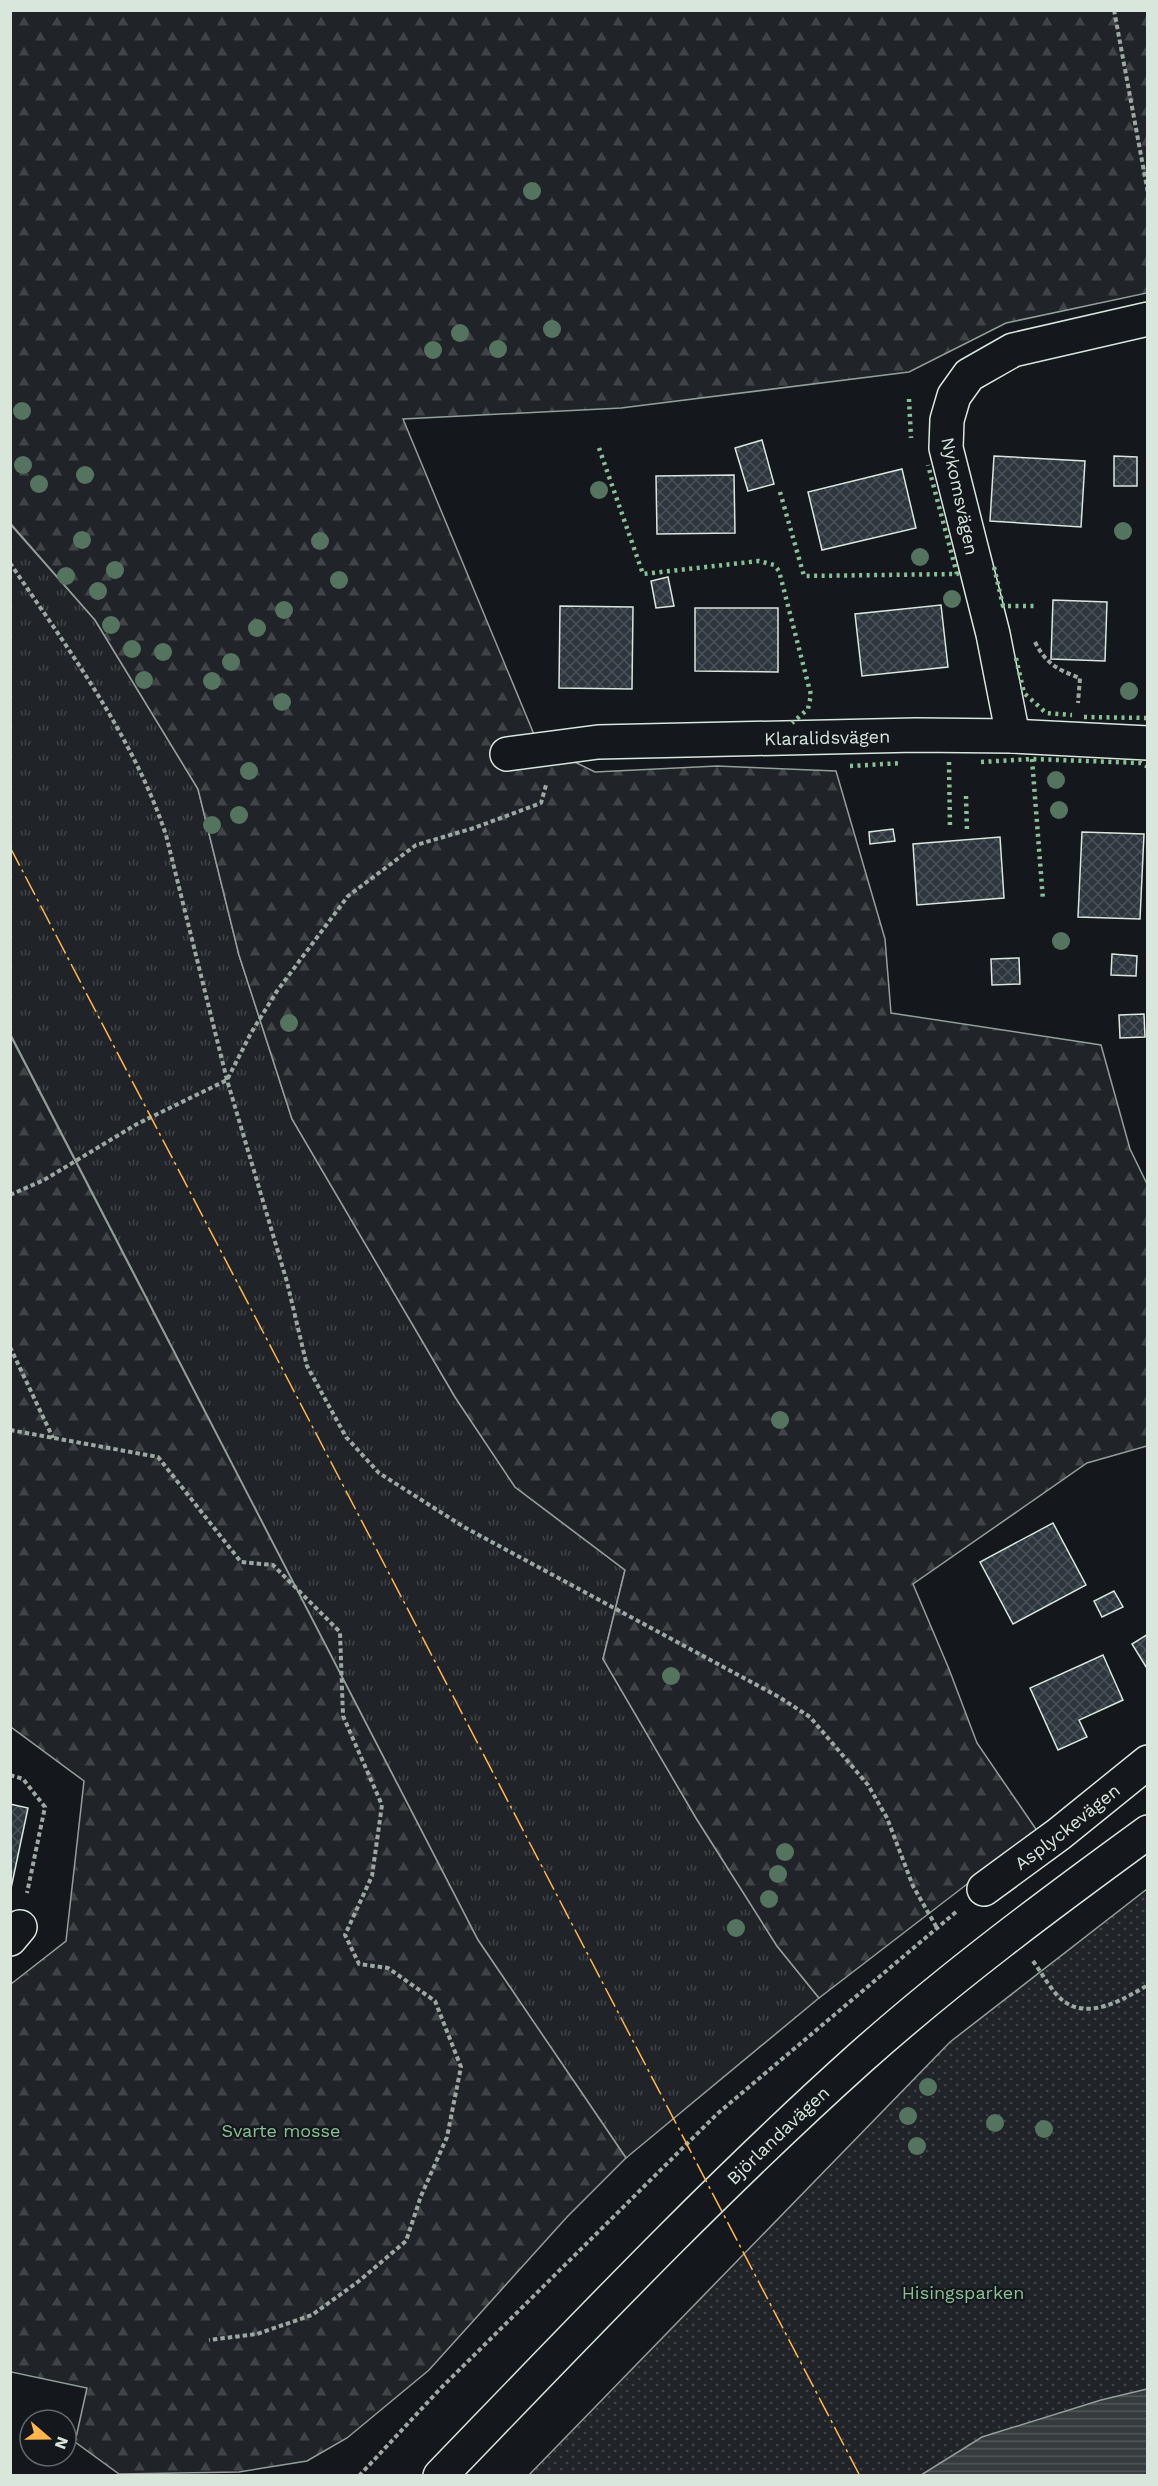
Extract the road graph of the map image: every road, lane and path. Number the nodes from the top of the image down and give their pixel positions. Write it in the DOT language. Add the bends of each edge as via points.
graph roads {
  1 [pos="1114,10"];
  2 [pos="1148,193"];
  3 [pos="1148,319"];
  4 [pos="10,564"];
  5 [pos="1030,632"];
  6 [pos="1013,736"];
  7 [pos="1075,739"];
  8 [pos="1148,743"];
  9 [pos="559,747"];
  10 [pos="507,754"];
  11 [pos="226,1080"];
  12 [pos="10,1195"];
  13 [pos="10,1347"];
  14 [pos="10,1430"];
  15 [pos="53,1438"];
  16 [pos="1148,1762"];
  17 [pos="10,1774"];
  18 [pos="1148,1832"];
  19 [pos="984,1889"];
  20 [pos="15,1933"];
  21 [pos="1045,1978"];
  22 [pos="1148,1984"];
  23 [pos="208,2340"];
  24 [pos="359,2475"];
  25 [pos="440,2475"];
  1 -- 2 [label="path"];
  3 -- 6 [label="street, Nykomsvägen" via="1013,350 969,375 954,396 946,420 946,448 993,634"];
  4 -- 11 [label="path" via="114,722 153,796"];
  5 -- 7 [label="path" via="1046,661 1080,678"];
  6 -- 7 [label="street, Klaralidsvägen"];
  6 -- 9 [label="street, Klaralidsvägen" via="598,742"];
  7 -- 8 [label="street, Klaralidsvägen"];
  9 -- 10 [label="street, Klaralidsvägen"];
  9 -- 11 [label="path" via="541,803 416,845 348,896 277,991"];
  11 -- 12 [label="path"];
  11 -- 24 [label="path" via="287,1282 307,1366 346,1437 379,1473 464,1527 810,1717 868,1785 887,1818 913,1886 937,1928 717,2114"];
  13 -- 15 [label="path"];
  14 -- 15 [label="path"];
  15 -- 23 [label="path" via="158,1457 241,1562 273,1565 340,1632 343,1716 382,1804 372,1876 345,1935 360,1964 388,1968 435,2001 461,2067 447,2136 406,2241 312,2315 257,2334"];
  16 -- 19 [label="street, Asplyckevägen"];
  17 -- 20 [label="path" via="23,1779 45,1807"];
  18 -- 25 [label="street, Björlandavägen" via="1013,1931 862,2057 735,2174"];
  21 -- 22 [label="path" via="1062,2000 1080,2008 1122,2001"];
}
